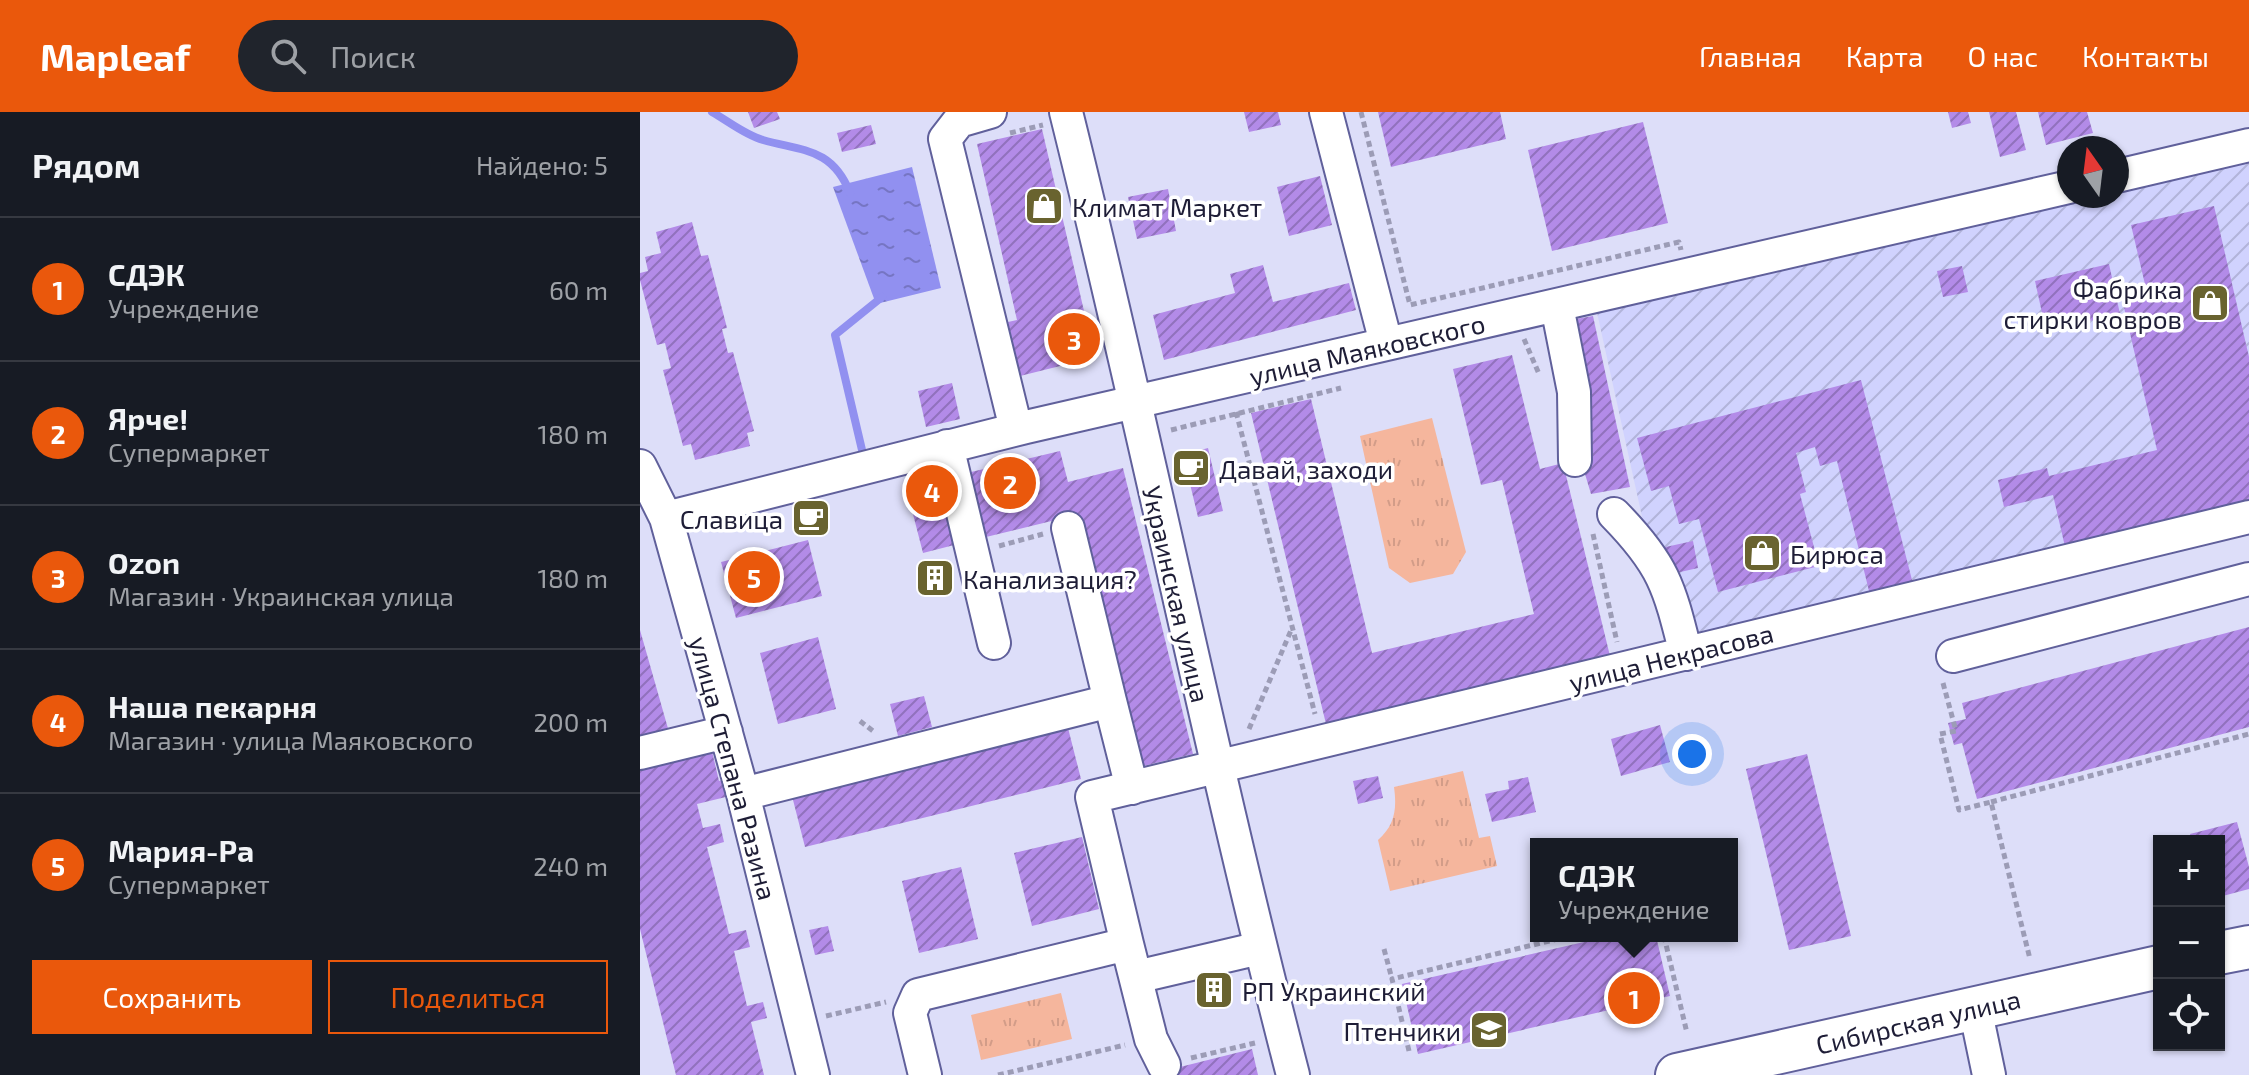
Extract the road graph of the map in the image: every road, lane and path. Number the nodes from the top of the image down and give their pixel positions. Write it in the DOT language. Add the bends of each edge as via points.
graph roads {
  1 [pos="1326,112"];
  2 [pos="1361,112"];
  3 [pos="1057,118"];
  4 [pos="993,124"];
  5 [pos="2249,145"];
  6 [pos="2129,173"];
  7 [pos="2057,190"];
  8 [pos="1688,276"];
  9 [pos="1557,306"];
  10 [pos="1386,343"];
  11 [pos="1341,388"];
  12 [pos="1134,402"];
  13 [pos="1236,412"];
  14 [pos="1016,429"];
  15 [pos="1140,438"];
  16 [pos="947,446"];
  17 [pos="1575,460"];
  18 [pos="643,482"];
  19 [pos="1614,514"];
  20 [pos="2249,517"];
  21 [pos="666,518"];
  22 [pos="1068,528"];
  23 [pos="2249,579"];
  24 [pos="1292,628"];
  25 [pos="994,643"];
  26 [pos="1686,654"];
  27 [pos="1946,664"];
  28 [pos="1110,701"];
  29 [pos="726,732"];
  30 [pos="2249,734"];
  31 [pos="1322,742"];
  32 [pos="640,753"];
  33 [pos="1226,765"];
  34 [pos="1132,788"];
  35 [pos="743,794"];
  36 [pos="1991,802"];
  37 [pos="1545,942"];
  38 [pos="1665,942"];
  39 [pos="1127,944"];
  40 [pos="2249,947"];
  41 [pos="1260,948"];
  42 [pos="1384,949"];
  43 [pos="2225,952"];
  44 [pos="2030,959"];
  45 [pos="2153,968"];
  46 [pos="1136,977"];
  47 [pos="1392,979"];
  48 [pos="922,994"];
  49 [pos="1975,1008"];
  50 [pos="825,1031"];
  51 [pos="1250,1044"];
  52 [pos="1409,1051"];
  53 [pos="1158,1052"];
  54 [pos="1694,1063"];
  55 [pos="813,1075"];
  56 [pos="925,1075"];
  57 [pos="998,1075"];
  58 [pos="1293,1075"];
  59 [pos="1989,1075"];
  1 -- 10 [label="street"];
  2 -- 8 [label="path" via="1410,305 1679,242"];
  3 -- 4 [label="path"];
  3 -- 12 [label="street, Украинская улица" via="1124,346"];
  4 -- 14 [label="street" via="959,121 945,139"];
  5 -- 6 [label="street"];
  7 -- 8 [label="street, улица Маяковского"];
  8 -- 9 [label="street, улица Маяковского"];
  9 -- 10 [label="street, улица Маяковского"];
  9 -- 17 [label="street" via="1574,392"];
  10 -- 12 [label="street, улица Маяковского"];
  11 -- 13 [label="path"];
  12 -- 14 [label="street, улица Маяковского"];
  12 -- 15 [label="street, Украинская улица"];
  13 -- 15 [label="path"];
  13 -- 24 [label="path"];
  14 -- 16 [label="street, улица Маяковского"];
  15 -- 33 [label="street, Украинская улица"];
  16 -- 21 [label="street, улица Маяковского"];
  16 -- 25 [label="street"];
  18 -- 21 [label="street, улица Степана Разина"];
  19 -- 26 [label="street" via="1649,549 1670,589"];
  20 -- 26 [label="street, улица Некрасова"];
  21 -- 29 [label="street, улица Степана Разина"];
  22 -- 28 [label="street"];
  23 -- 27 [label="street"];
  24 -- 31 [label="path"];
  24 -- 33 [label="path"];
  26 -- 31 [label="street, улица Некрасова"];
  27 -- 36 [label="path" via="1956,731 1940,734 1959,810"];
  28 -- 34 [label="street"];
  28 -- 35 [label="street"];
  29 -- 32 [label="street"];
  29 -- 35 [label="street, улица Степана Разина"];
  30 -- 36 [label="path"];
  31 -- 33 [label="street, улица Некрасова"];
  33 -- 34 [label="street, улица Некрасова"];
  33 -- 41 [label="street, Украинская улица"];
  34 -- 39 [label="street, улица Некрасова" via="1092,797"];
  35 -- 55 [label="street, улица Степана Разина"];
  36 -- 44 [label="path"];
  37 -- 47 [label="path"];
  38 -- 54 [label="path"];
  39 -- 46 [label="street"];
  39 -- 48 [label="street"];
  40 -- 43 [label="main road"];
  41 -- 46 [label="street"];
  41 -- 58 [label="street, Украинская улица"];
  42 -- 47 [label="path"];
  45 -- 49 [label="main road, Сибирская улица"];
  46 -- 53 [label="street"];
  47 -- 52 [label="path"];
  48 -- 50 [label="path" via="821,1017"];
  48 -- 56 [label="street" via="910,1007"];
  49 -- 54 [label="main road, Сибирская улица"];
  49 -- 59 [label="street"];
  51 -- 53 [label="path"];
  53 -- 57 [label="path"];
}
